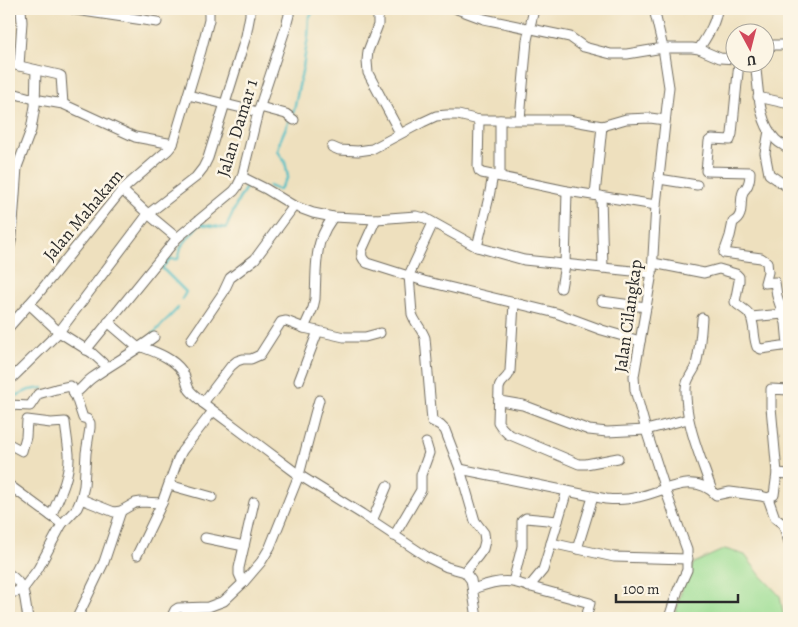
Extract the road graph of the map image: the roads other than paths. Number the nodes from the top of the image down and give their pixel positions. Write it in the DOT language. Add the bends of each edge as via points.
graph roads {
  1 [pos="21,9"];
  2 [pos="73,9"];
  3 [pos="209,9"];
  4 [pos="250,9"];
  5 [pos="289,9"];
  6 [pos="376,9"];
  7 [pos="456,9"];
  8 [pos="534,9"];
  9 [pos="654,9"];
  10 [pos="717,9"];
  11 [pos="157,22"];
  12 [pos="529,28"];
  13 [pos="776,45"];
  14 [pos="789,45"];
  15 [pos="663,48"];
  16 [pos="700,49"];
  17 [pos="726,58"];
  18 [pos="12,66"];
  19 [pos="36,70"];
  20 [pos="737,72"];
  21 [pos="757,72"];
  22 [pos="9,92"];
  23 [pos="188,95"];
  24 [pos="758,97"];
  25 [pos="34,99"];
  26 [pos="225,103"];
  27 [pos="63,104"];
  28 [pos="785,104"];
  29 [pos="259,109"];
  30 [pos="290,117"];
  31 [pos="520,119"];
  32 [pos="479,120"];
  33 [pos="500,120"];
  34 [pos="666,120"];
  35 [pos="602,126"];
  36 [pos="769,131"];
  37 [pos="400,133"];
  38 [pos="173,144"];
  39 [pos="332,147"];
  40 [pos="789,149"];
  41 [pos="13,167"];
  42 [pos="496,175"];
  43 [pos="659,179"];
  44 [pos="248,180"];
  45 [pos="697,185"];
  46 [pos="789,188"];
  47 [pos="122,190"];
  48 [pos="567,191"];
  49 [pos="598,196"];
  50 [pos="656,205"];
  51 [pos="294,206"];
  52 [pos="148,214"];
  53 [pos="333,218"];
  54 [pos="376,219"];
  55 [pos="433,223"];
  56 [pos="178,238"];
  57 [pos="477,248"];
  58 [pos="9,250"];
  59 [pos="653,263"];
  60 [pos="564,265"];
  61 [pos="603,268"];
  62 [pos="652,273"];
  63 [pos="409,275"];
  64 [pos="561,288"];
  65 [pos="602,301"];
  66 [pos="514,303"];
  67 [pos="30,304"];
  68 [pos="646,307"];
  69 [pos="786,312"];
  70 [pos="751,317"];
  71 [pos="702,318"];
  72 [pos="108,322"];
  73 [pos="9,327"];
  74 [pos="304,328"];
  75 [pos="318,331"];
  76 [pos="60,332"];
  77 [pos="380,334"];
  78 [pos="154,337"];
  79 [pos="192,340"];
  80 [pos="640,341"];
  81 [pos="789,345"];
  82 [pos="139,346"];
  83 [pos="86,350"];
  84 [pos="103,363"];
  85 [pos="9,381"];
  86 [pos="299,381"];
  87 [pos="789,390"];
  88 [pos="74,394"];
  89 [pos="319,400"];
  90 [pos="500,401"];
  91 [pos="203,403"];
  92 [pos="9,405"];
  93 [pos="213,411"];
  94 [pos="688,419"];
  95 [pos="646,430"];
  96 [pos="426,443"];
  97 [pos="9,444"];
  98 [pos="618,458"];
  99 [pos="460,469"];
  100 [pos="777,473"];
  101 [pos="789,474"];
  102 [pos="300,475"];
  103 [pos="9,485"];
  104 [pos="168,485"];
  105 [pos="387,486"];
  106 [pos="665,489"];
  107 [pos="712,491"];
  108 [pos="567,492"];
  109 [pos="212,497"];
  110 [pos="593,497"];
  111 [pos="768,498"];
  112 [pos="81,500"];
  113 [pos="162,502"];
  114 [pos="254,502"];
  115 [pos="120,511"];
  116 [pos="50,516"];
  117 [pos="372,521"];
  118 [pos="558,521"];
  119 [pos="62,524"];
  120 [pos="394,536"];
  121 [pos="205,538"];
  122 [pos="789,542"];
  123 [pos="552,543"];
  124 [pos="244,546"];
  125 [pos="577,549"];
  126 [pos="137,555"];
  127 [pos="688,559"];
  128 [pos="465,572"];
  129 [pos="9,574"];
  130 [pos="513,582"];
  131 [pos="243,584"];
  132 [pos="529,587"];
  133 [pos="23,588"];
  134 [pos="473,589"];
  135 [pos="9,592"];
  136 [pos="28,618"];
  137 [pos="77,618"];
  138 [pos="171,618"];
  139 [pos="476,618"];
  140 [pos="586,618"];
  141 [pos="669,618"];
  1 -- 18 [label="street" via="22,22"];
  2 -- 11 [label="street"];
  3 -- 23 [label="street, Jalan Mahakam" via="209,20"];
  4 -- 26 [label="street" via="246,36"];
  5 -- 29 [label="street, Jalan Damar 1"];
  6 -- 37 [label="street" via="378,25 368,51 368,73"];
  7 -- 12 [label="street" via="484,19"];
  8 -- 12 [label="street"];
  9 -- 15 [label="street, Jalan Cilangkap"];
  10 -- 16 [label="street" via="714,24"];
  12 -- 15 [label="street" via="570,37 584,47 611,54"];
  12 -- 31 [label="street"];
  13 -- 14 [label="street"];
  15 -- 16 [label="street"];
  15 -- 34 [label="street, Jalan Cilangkap" via="669,87"];
  16 -- 17 [label="street"];
  18 -- 19 [label="street"];
  19 -- 25 [label="street"];
  19 -- 27 [label="street" via="61,76"];
  20 -- 69 [label="street" via="732,134 730,140 712,139 709,142 706,171 750,172 740,215 733,222 724,253 761,258 767,262 765,284 775,282 777,296"];
  21 -- 24 [label="street"];
  22 -- 25 [label="street"];
  23 -- 26 [label="street"];
  23 -- 38 [label="street, Jalan Mahakam"];
  24 -- 28 [label="street"];
  24 -- 36 [label="street"];
  25 -- 27 [label="street"];
  25 -- 41 [label="street" via="31,130"];
  26 -- 29 [label="street"];
  26 -- 52 [label="street" via="203,168"];
  27 -- 38 [label="street" via="135,137"];
  29 -- 30 [label="street"];
  29 -- 44 [label="street, Jalan Damar 1"];
  31 -- 33 [label="street"];
  31 -- 35 [label="street" via="568,120"];
  32 -- 33 [label="street"];
  32 -- 37 [label="street" via="458,115 436,116"];
  32 -- 42 [label="street" via="479,171"];
  33 -- 42 [label="street"];
  34 -- 35 [label="street" via="626,120"];
  34 -- 43 [label="street, Jalan Cilangkap"];
  35 -- 49 [label="street"];
  36 -- 40 [label="street"];
  36 -- 46 [label="street" via="765,154 769,174"];
  37 -- 39 [label="street" via="372,149 358,151"];
  38 -- 47 [label="street, Jalan Mahakam"];
  41 -- 58 [label="street"];
  42 -- 48 [label="street"];
  42 -- 57 [label="street"];
  43 -- 45 [label="street"];
  43 -- 50 [label="street, Jalan Cilangkap"];
  44 -- 51 [label="street"];
  44 -- 56 [label="street, Jalan Damar 1"];
  47 -- 52 [label="street"];
  47 -- 67 [label="street, Jalan Mahakam"];
  48 -- 49 [label="street"];
  48 -- 60 [label="street"];
  49 -- 50 [label="street"];
  49 -- 61 [label="street"];
  50 -- 59 [label="street, Jalan Cilangkap"];
  51 -- 53 [label="street"];
  51 -- 79 [label="street" via="255,259 230,278"];
  52 -- 56 [label="street"];
  52 -- 76 [label="street"];
  53 -- 54 [label="street"];
  53 -- 74 [label="street" via="320,240 315,300"];
  54 -- 55 [label="street" via="416,216"];
  54 -- 63 [label="street" via="362,250 363,260"];
  55 -- 57 [label="street"];
  55 -- 63 [label="street"];
  56 -- 72 [label="street, Jalan Damar 1"];
  57 -- 60 [label="street" via="524,260"];
  59 -- 62 [label="street, Jalan Cilangkap"];
  59 -- 70 [label="street" via="704,273 719,269 736,274 739,281 735,302"];
  60 -- 61 [label="street"];
  60 -- 64 [label="street"];
  61 -- 62 [label="street"];
  62 -- 68 [label="street, Jalan Cilangkap"];
  63 -- 66 [label="street"];
  63 -- 99 [label="street" via="412,314 426,344 432,421 445,430"];
  65 -- 68 [label="street"];
  66 -- 80 [label="street" via="556,313"];
  66 -- 90 [label="street" via="510,371 500,383"];
  67 -- 73 [label="street, Jalan Mahakam"];
  67 -- 76 [label="street"];
  68 -- 80 [label="street, Jalan Cilangkap"];
  69 -- 70 [label="street"];
  69 -- 81 [label="street"];
  70 -- 81 [label="street" via="757,347"];
  71 -- 94 [label="street" via="695,368 686,388"];
  72 -- 82 [label="street"];
  72 -- 83 [label="street, Jalan Damar 1"];
  74 -- 75 [label="street"];
  74 -- 91 [label="street" via="281,322 260,355 237,361 231,366"];
  75 -- 77 [label="street" via="357,338"];
  75 -- 86 [label="street"];
  76 -- 83 [label="street"];
  76 -- 85 [label="street"];
  78 -- 82 [label="street"];
  80 -- 95 [label="street, Jalan Cilangkap" via="634,376"];
  82 -- 88 [label="street" via="90,379"];
  82 -- 91 [label="street" via="177,366 188,388"];
  83 -- 84 [label="street"];
  87 -- 100 [label="street" via="770,389"];
  88 -- 92 [label="street" via="72,387 56,389 38,394 30,406"];
  88 -- 112 [label="street" via="83,418 90,423"];
  89 -- 102 [label="street"];
  90 -- 95 [label="street" via="523,405 589,430"];
  90 -- 98 [label="street" via="498,422 508,434 579,464"];
  91 -- 93 [label="street"];
  93 -- 102 [label="street"];
  93 -- 104 [label="street" via="182,451"];
  94 -- 95 [label="street"];
  94 -- 107 [label="street"];
  95 -- 106 [label="street, Jalan Cilangkap"];
  96 -- 120 [label="street" via="429,453 420,475 421,490"];
  97 -- 116 [label="street" via="22,451 27,420 65,422 68,470"];
  99 -- 108 [label="street"];
  99 -- 128 [label="street" via="474,521 484,533 485,541 483,549"];
  100 -- 101 [label="street"];
  100 -- 111 [label="street" via="774,495"];
  102 -- 117 [label="street"];
  102 -- 131 [label="street" via="270,547"];
  103 -- 116 [label="street"];
  104 -- 109 [label="street"];
  104 -- 113 [label="street"];
  105 -- 117 [label="street"];
  106 -- 107 [label="street" via="693,483"];
  106 -- 110 [label="street" via="627,499"];
  106 -- 127 [label="street, Jalan Cilangkap"];
  107 -- 111 [label="street" via="716,496 730,492"];
  108 -- 110 [label="street"];
  108 -- 118 [label="street"];
  110 -- 125 [label="street"];
  111 -- 122 [label="street"];
  112 -- 115 [label="street" via="114,512"];
  112 -- 119 [label="street"];
  113 -- 115 [label="street" via="135,503"];
  113 -- 126 [label="street"];
  114 -- 124 [label="street"];
  115 -- 137 [label="street" via="104,562"];
  116 -- 119 [label="street"];
  117 -- 120 [label="street"];
  118 -- 123 [label="street"];
  118 -- 130 [label="street" via="526,518 522,521 522,546"];
  119 -- 133 [label="street"];
  120 -- 128 [label="street" via="440,564"];
  121 -- 124 [label="street"];
  123 -- 125 [label="street"];
  123 -- 132 [label="street" via="543,570"];
  124 -- 131 [label="street" via="239,568"];
  125 -- 127 [label="street" via="614,556"];
  127 -- 141 [label="street"];
  128 -- 134 [label="street"];
  129 -- 133 [label="street"];
  130 -- 132 [label="street"];
  130 -- 134 [label="street" via="502,581"];
  131 -- 138 [label="street" via="224,601 208,607 178,608"];
  132 -- 140 [label="street" via="590,603"];
  133 -- 135 [label="street"];
  133 -- 136 [label="street"];
  134 -- 139 [label="street"];
}
